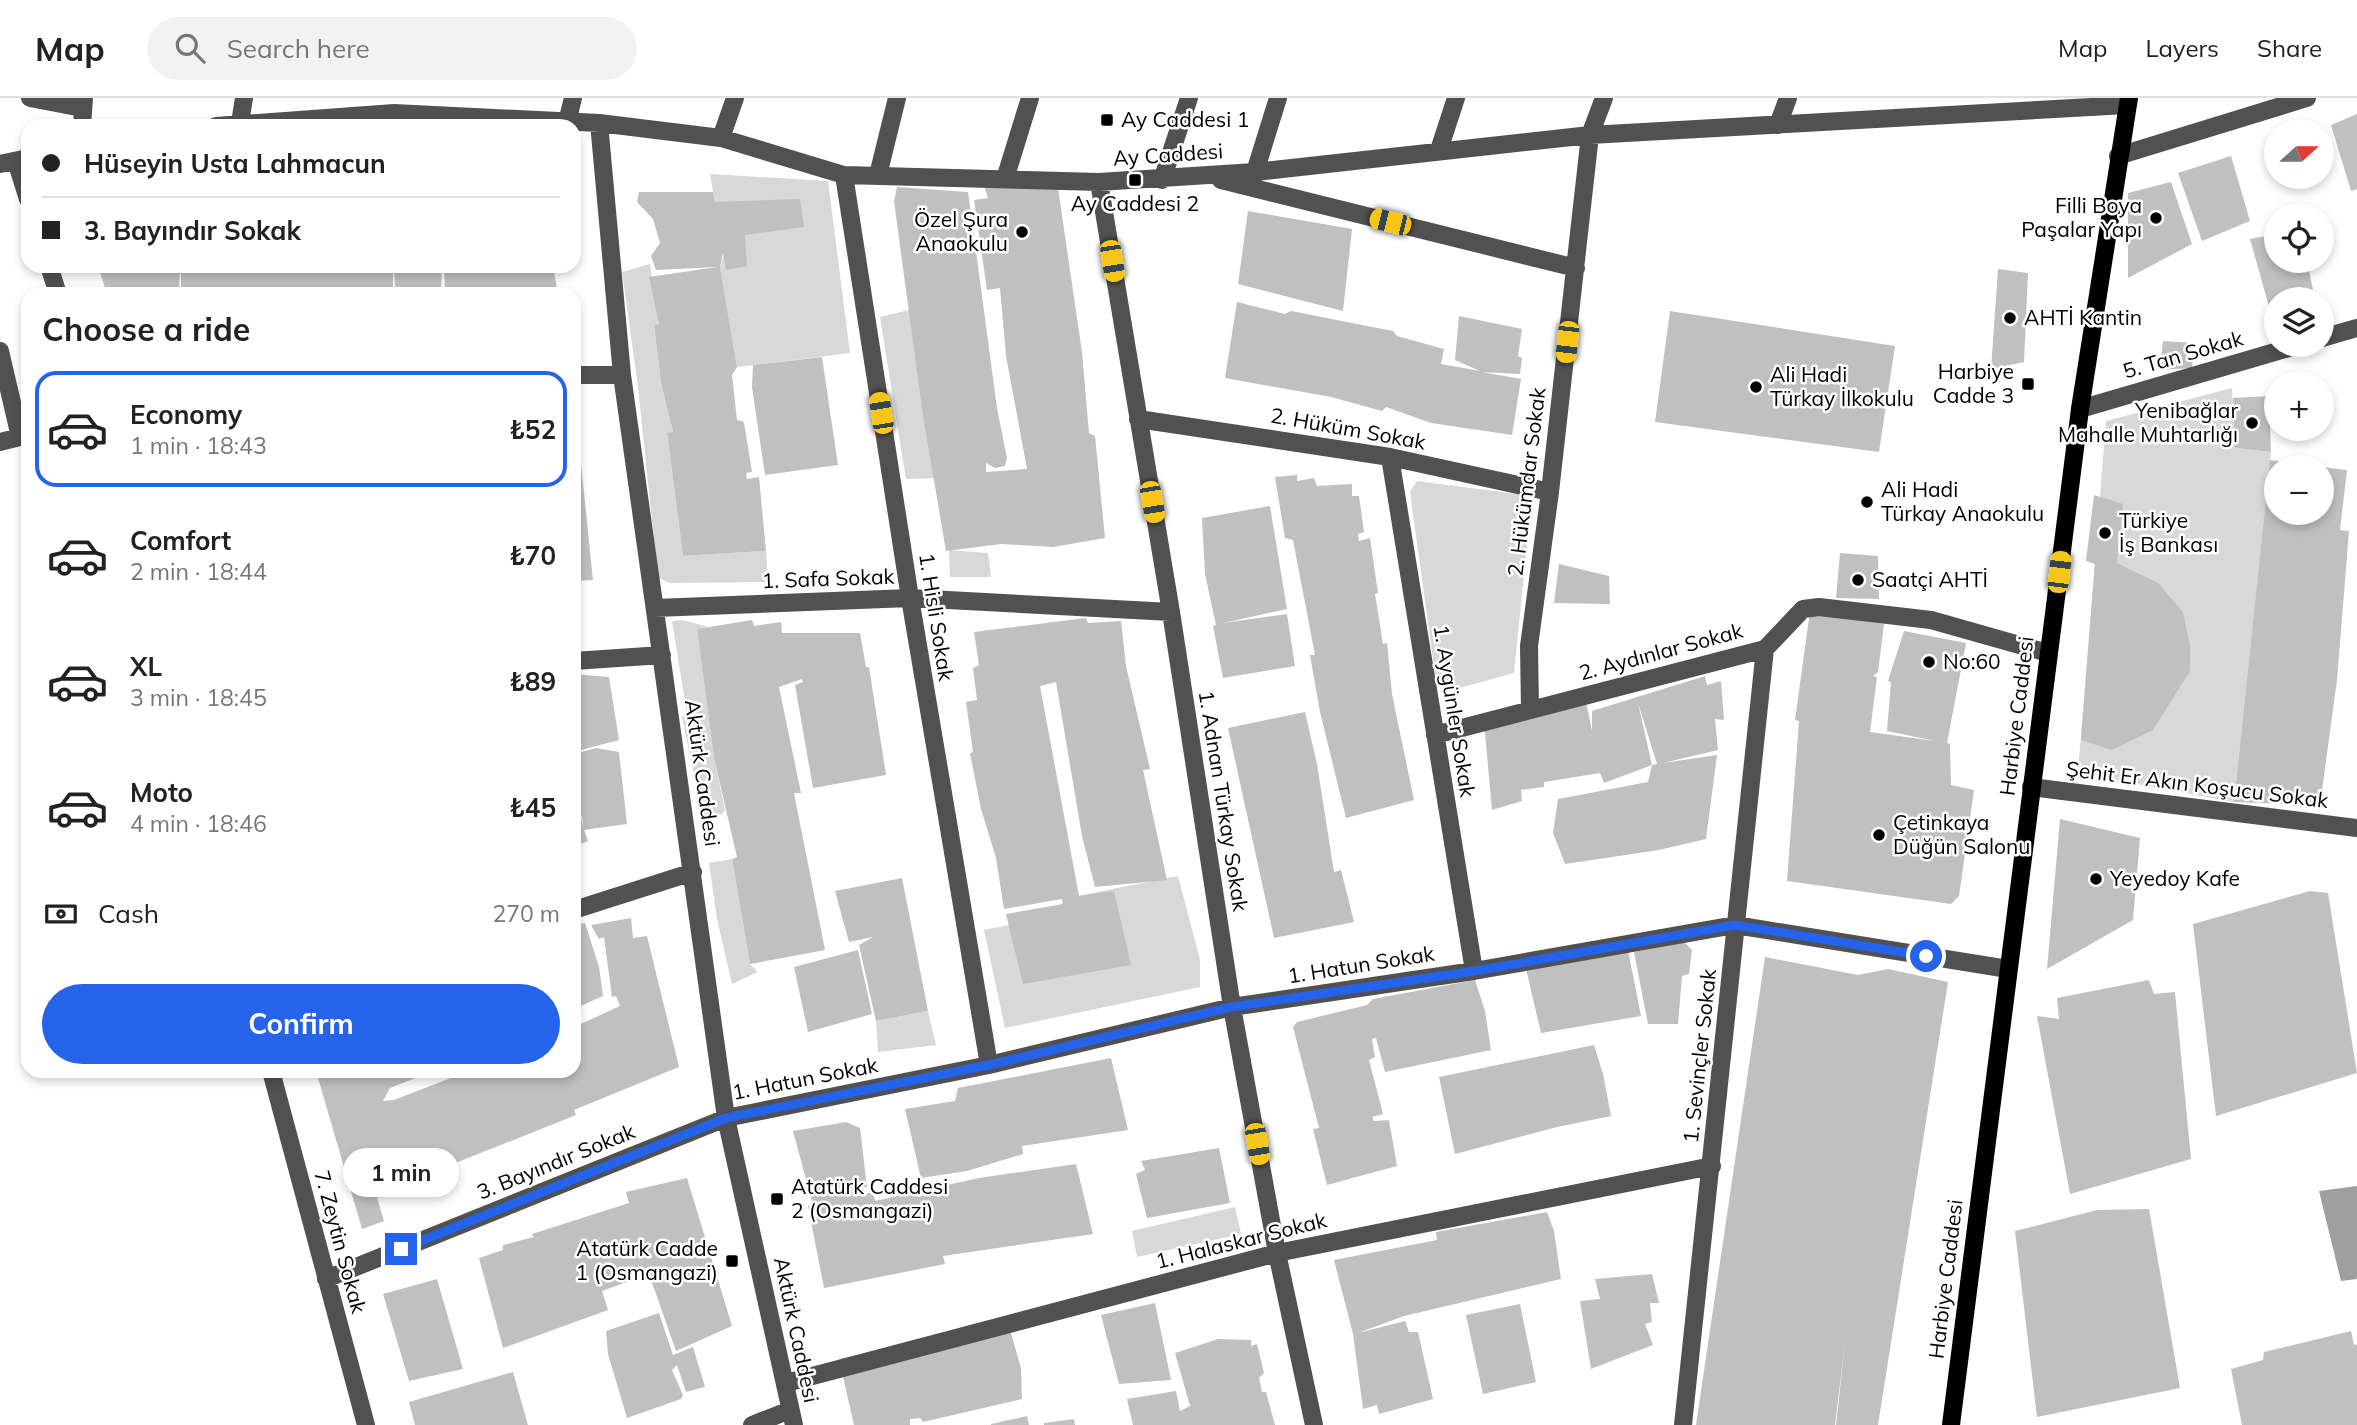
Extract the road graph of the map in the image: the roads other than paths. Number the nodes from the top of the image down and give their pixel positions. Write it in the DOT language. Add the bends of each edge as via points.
graph roads {
  1 [pos="30,98"];
  2 [pos="244,98"];
  3 [pos="573,98"];
  4 [pos="735,98"];
  5 [pos="897,98"];
  6 [pos="1030,98"];
  7 [pos="1189,98"];
  8 [pos="1278,98"];
  9 [pos="1457,98"];
  10 [pos="1604,98"];
  11 [pos="1788,98"];
  12 [pos="2307,98"];
  13 [pos="2128,101"];
  14 [pos="396,106"];
  15 [pos="83,111"];
  16 [pos="241,119"];
  17 [pos="277,119"];
  18 [pos="536,119"];
  19 [pos="569,119"];
  20 [pos="581,122"];
  21 [pos="599,123"];
  22 [pos="1778,125"];
  23 [pos="1590,135"];
  24 [pos="722,138"];
  25 [pos="1439,150"];
  26 [pos="2119,156"];
  27 [pos="15,161"];
  28 [pos="1255,172"];
  29 [pos="844,175"];
  30 [pos="878,175"];
  31 [pos="1204,176"];
  32 [pos="21,179"];
  33 [pos="1005,179"];
  34 [pos="1162,180"];
  35 [pos="1099,182"];
  36 [pos="1576,268"];
  37 [pos="2357,328"];
  38 [pos="2334,335"];
  39 [pos="0,351"];
  40 [pos="2264,355"];
  41 [pos="581,375"];
  42 [pos="622,375"];
  43 [pos="2080,410"];
  44 [pos="1138,419"];
  45 [pos="0,442"];
  46 [pos="1390,457"];
  47 [pos="1550,492"];
  48 [pos="910,598"];
  49 [pos="655,608"];
  50 [pos="1171,612"];
  51 [pos="1765,649"];
  52 [pos="2048,653"];
  53 [pos="662,655"];
  54 [pos="581,661"];
  55 [pos="1530,710"];
  56 [pos="1435,735"];
  57 [pos="2031,787"];
  58 [pos="2357,828"];
  59 [pos="694,872"];
  60 [pos="581,908"];
  61 [pos="1735,925"];
  62 [pos="2007,969"];
  63 [pos="1475,971"];
  64 [pos="1231,1007"];
  65 [pos="989,1065"];
  66 [pos="273,1078"];
  67 [pos="726,1118"];
  68 [pos="1712,1166"];
  69 [pos="1277,1254"];
  70 [pos="326,1279"];
  71 [pos="786,1383"];
  72 [pos="792,1417"];
  73 [pos="366,1425"];
  74 [pos="752,1425"];
  75 [pos="1314,1425"];
  76 [pos="1683,1425"];
  77 [pos="1951,1425"];
  1 -- 15 [label="street"];
  2 -- 16 [label="street"];
  3 -- 19 [label="street"];
  4 -- 24 [label="street"];
  5 -- 30 [label="street"];
  6 -- 33 [label="street"];
  7 -- 34 [label="street"];
  8 -- 28 [label="street"];
  9 -- 25 [label="street"];
  10 -- 23 [label="street, 2. Hükümdar Sokak"];
  11 -- 22 [label="street"];
  12 -- 26 [label="street"];
  13 -- 22 [label="street, Ay Caddesi"];
  13 -- 26 [label="main road, Harbiye Caddesi"];
  14 -- 17 [label="street, Ay Caddesi"];
  14 -- 18 [label="street, Ay Caddesi"];
  20 -- 21 [label="street, Ay Caddesi"];
  21 -- 24 [label="street, Ay Caddesi"];
  21 -- 42 [label="street, Aktürk Caddesi"];
  22 -- 23 [label="street, Ay Caddesi"];
  23 -- 25 [label="street, Ay Caddesi"];
  23 -- 36 [label="street, 2. Hükümdar Sokak"];
  24 -- 29 [label="street, Ay Caddesi"];
  25 -- 28 [label="street, Ay Caddesi"];
  26 -- 43 [label="main road, Harbiye Caddesi"];
  27 -- 32 [label="street"];
  28 -- 31 [label="street, Ay Caddesi"];
  29 -- 30 [label="street, Ay Caddesi"];
  29 -- 48 [label="street, 1. Hisli Sokak"];
  30 -- 33 [label="street, Ay Caddesi"];
  31 -- 34 [label="street, Ay Caddesi"];
  31 -- 36 [label="street"];
  33 -- 35 [label="street, Ay Caddesi"];
  34 -- 35 [label="street, Ay Caddesi"];
  35 -- 44 [label="street, 1. Adnan Türkay Sokak"];
  36 -- 47 [label="street, 2. Hükümdar Sokak"];
  37 -- 38 [label="street"];
  39 -- 45 [label="street" via="20,437"];
  40 -- 43 [label="street, 5. Tan Sokak"];
  41 -- 42 [label="street"];
  42 -- 49 [label="street, Aktürk Caddesi"];
  43 -- 52 [label="main road, Harbiye Caddesi"];
  44 -- 46 [label="street, 2. Hüküm Sokak"];
  44 -- 50 [label="street, 1. Adnan Türkay Sokak"];
  46 -- 47 [label="street, 2. Hüküm Sokak"];
  46 -- 56 [label="street, 1. Aygünler Sokak"];
  47 -- 55 [label="street, 2. Hükümdar Sokak" via="1529,646"];
  48 -- 49 [label="street, 1. Safa Sokak"];
  48 -- 50 [label="street, 1. Safa Sokak"];
  48 -- 65 [label="street, 1. Hisli Sokak"];
  49 -- 53 [label="street, Aktürk Caddesi"];
  50 -- 64 [label="street, 1. Adnan Türkay Sokak"];
  51 -- 52 [label="street, 2. Aydınlar Sokak" via="1803,609 1819,607 1931,620"];
  51 -- 55 [label="street, 2. Aydınlar Sokak"];
  51 -- 61 [label="street, 1. Sevinçler Sokak"];
  52 -- 57 [label="main road, Harbiye Caddesi"];
  53 -- 54 [label="street"];
  53 -- 59 [label="street, Aktürk Caddesi"];
  55 -- 56 [label="street, 2. Aydınlar Sokak"];
  56 -- 63 [label="street, 1. Aygünler Sokak"];
  57 -- 58 [label="street, Şehit Er Akın Koşucu Sokak"];
  57 -- 62 [label="main road, Harbiye Caddesi"];
  59 -- 60 [label="street"];
  59 -- 67 [label="street, Aktürk Caddesi"];
  61 -- 62 [label="street, 1. Hatun Sokak"];
  61 -- 63 [label="street, 1. Hatun Sokak"];
  61 -- 68 [label="street, 1. Sevinçler Sokak"];
  62 -- 77 [label="main road, Harbiye Caddesi"];
  63 -- 64 [label="street, 1. Hatun Sokak"];
  64 -- 65 [label="street, 1. Hatun Sokak"];
  64 -- 69 [label="street, 1. Adnan Türkay Sokak"];
  65 -- 67 [label="street, 1. Hatun Sokak"];
  66 -- 70 [label="street, 7. Zeytin Sokak"];
  67 -- 70 [label="street, 3. Bayındır Sokak"];
  67 -- 71 [label="street, Aktürk Caddesi"];
  68 -- 69 [label="street, 1. Halaskar Sokak"];
  68 -- 76 [label="street, 1. Sevinçler Sokak"];
  69 -- 71 [label="street, 1. Halaskar Sokak"];
  69 -- 75 [label="street, 1. Adnan Türkay Sokak"];
  70 -- 73 [label="street, 7. Zeytin Sokak"];
  71 -- 72 [label="street, Aktürk Caddesi"];
  72 -- 74 [label="street"];
}
